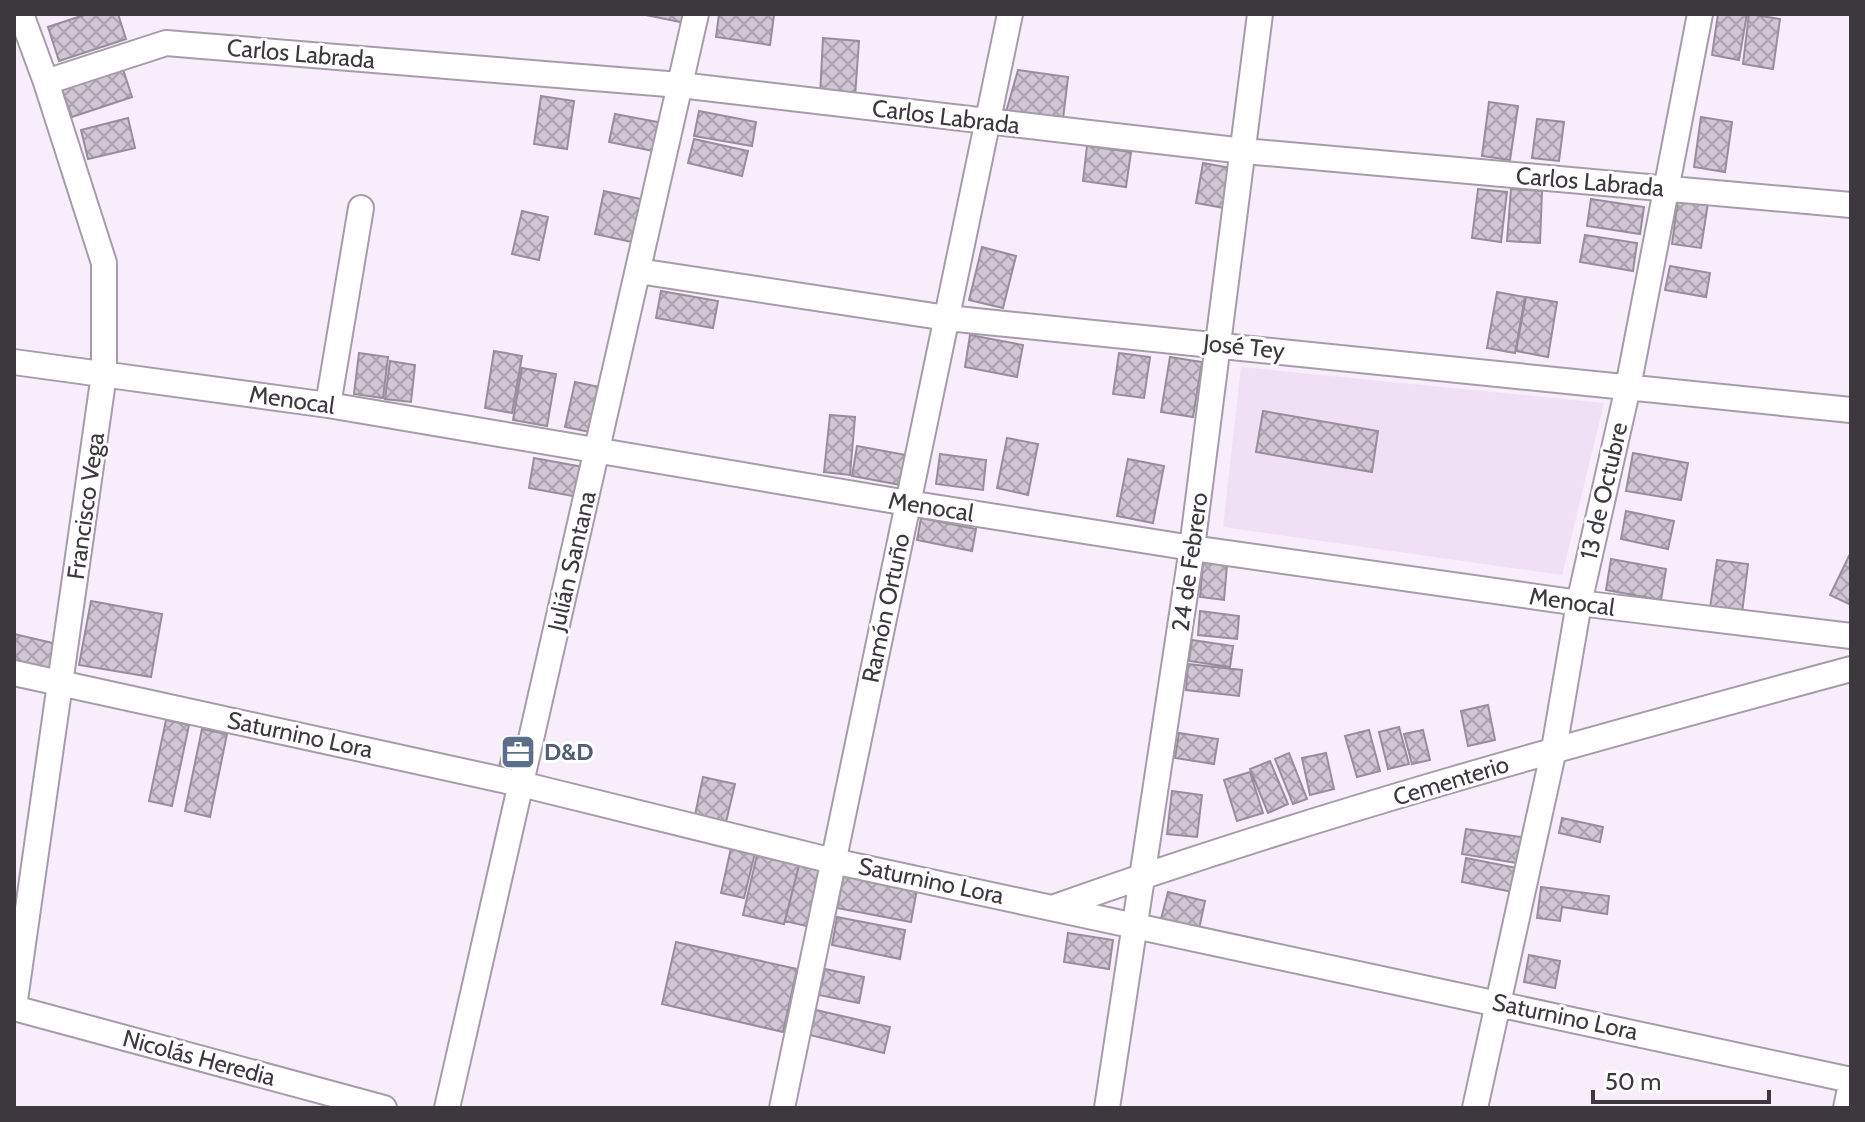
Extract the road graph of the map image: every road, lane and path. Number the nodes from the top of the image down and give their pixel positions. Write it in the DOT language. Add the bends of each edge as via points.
graph roads {
  1 [pos="21,14"];
  2 [pos="696,14"];
  3 [pos="1010,14"];
  4 [pos="1260,14"];
  5 [pos="1700,14"];
  6 [pos="46,82"];
  7 [pos="680,85"];
  8 [pos="987,122"];
  9 [pos="1244,151"];
  10 [pos="1668,188"];
  11 [pos="1851,205"];
  12 [pos="361,208"];
  13 [pos="638,271"];
  14 [pos="947,318"];
  15 [pos="1219,345"];
  16 [pos="14,362"];
  17 [pos="104,374"];
  18 [pos="1628,387"];
  19 [pos="328,405"];
  20 [pos="1851,410"];
  21 [pos="597,449"];
  22 [pos="908,503"];
  23 [pos="1192,548"];
  24 [pos="1579,603"];
  25 [pos="1851,636"];
  26 [pos="1851,669"];
  27 [pos="14,673"];
  28 [pos="61,683"];
  29 [pos="1554,749"];
  30 [pos="521,784"];
  31 [pos="833,861"];
  32 [pos="1144,876"];
  33 [pos="1055,907"];
  34 [pos="1136,927"];
  35 [pos="1496,1002"];
  36 [pos="14,1008"];
  37 [pos="1851,1082"];
  38 [pos="384,1108"];
  39 [pos="447,1108"];
  40 [pos="782,1108"];
  41 [pos="1107,1108"];
  42 [pos="1475,1108"];
  43 [pos="1846,1108"];
  1 -- 6 [label="street, Francisco Vega"];
  2 -- 7 [label="street, Julián Santana"];
  3 -- 8 [label="street, Ramón Ortuño"];
  4 -- 9 [label="street, 24 de Febrero"];
  5 -- 10 [label="street, 13 de Octubre"];
  6 -- 7 [label="street, Carlos Labrada" via="166,43"];
  6 -- 17 [label="street, Francisco Vega" via="104,263"];
  7 -- 8 [label="street, Carlos Labrada"];
  7 -- 13 [label="street, Julián Santana"];
  8 -- 9 [label="street, Carlos Labrada"];
  8 -- 14 [label="street, Ramón Ortuño"];
  9 -- 10 [label="street, Carlos Labrada"];
  9 -- 15 [label="street, 24 de Febrero"];
  10 -- 11 [label="street, Carlos Labrada"];
  10 -- 18 [label="street, 13 de Octubre"];
  12 -- 19 [label="street"];
  13 -- 14 [label="street, José Tey"];
  13 -- 21 [label="street, Julián Santana"];
  14 -- 15 [label="street, José Tey"];
  14 -- 22 [label="street, Ramón Ortuño"];
  15 -- 18 [label="street, José Tey"];
  15 -- 23 [label="street, 24 de Febrero"];
  16 -- 17 [label="street, Menocal"];
  17 -- 19 [label="street, Menocal"];
  17 -- 28 [label="street, Francisco Vega"];
  18 -- 20 [label="street, José Tey"];
  18 -- 24 [label="street, 13 de Octubre"];
  19 -- 21 [label="street, Menocal"];
  21 -- 22 [label="street, Menocal"];
  21 -- 30 [label="street, Julián Santana"];
  22 -- 23 [label="street, Menocal"];
  22 -- 31 [label="street, Ramón Ortuño"];
  23 -- 24 [label="street, Menocal"];
  23 -- 32 [label="street, 24 de Febrero"];
  24 -- 25 [label="street, Menocal"];
  24 -- 29 [label="street, 13 de Octubre"];
  26 -- 29 [label="street, Cementerio"];
  27 -- 28 [label="street, Saturnino Lora"];
  28 -- 30 [label="street, Saturnino Lora"];
  28 -- 36 [label="street, Francisco Vega"];
  29 -- 32 [label="street, Cementerio"];
  29 -- 35 [label="street, 13 de Octubre"];
  30 -- 31 [label="street, Saturnino Lora"];
  30 -- 39 [label="street, Julián Santana"];
  31 -- 33 [label="street, Saturnino Lora"];
  31 -- 40 [label="street, Ramón Ortuño"];
  32 -- 33 [label="street, Cementerio"];
  32 -- 34 [label="street, 24 de Febrero"];
  33 -- 34 [label="street, Saturnino Lora"];
  34 -- 35 [label="street, Saturnino Lora"];
  34 -- 41 [label="street, 24 de Febrero"];
  35 -- 37 [label="street, Saturnino Lora"];
  35 -- 42 [label="street, 13 de Octubre"];
  36 -- 38 [label="street, Nicolás Heredia"];
  37 -- 43 [label="street"];
}
